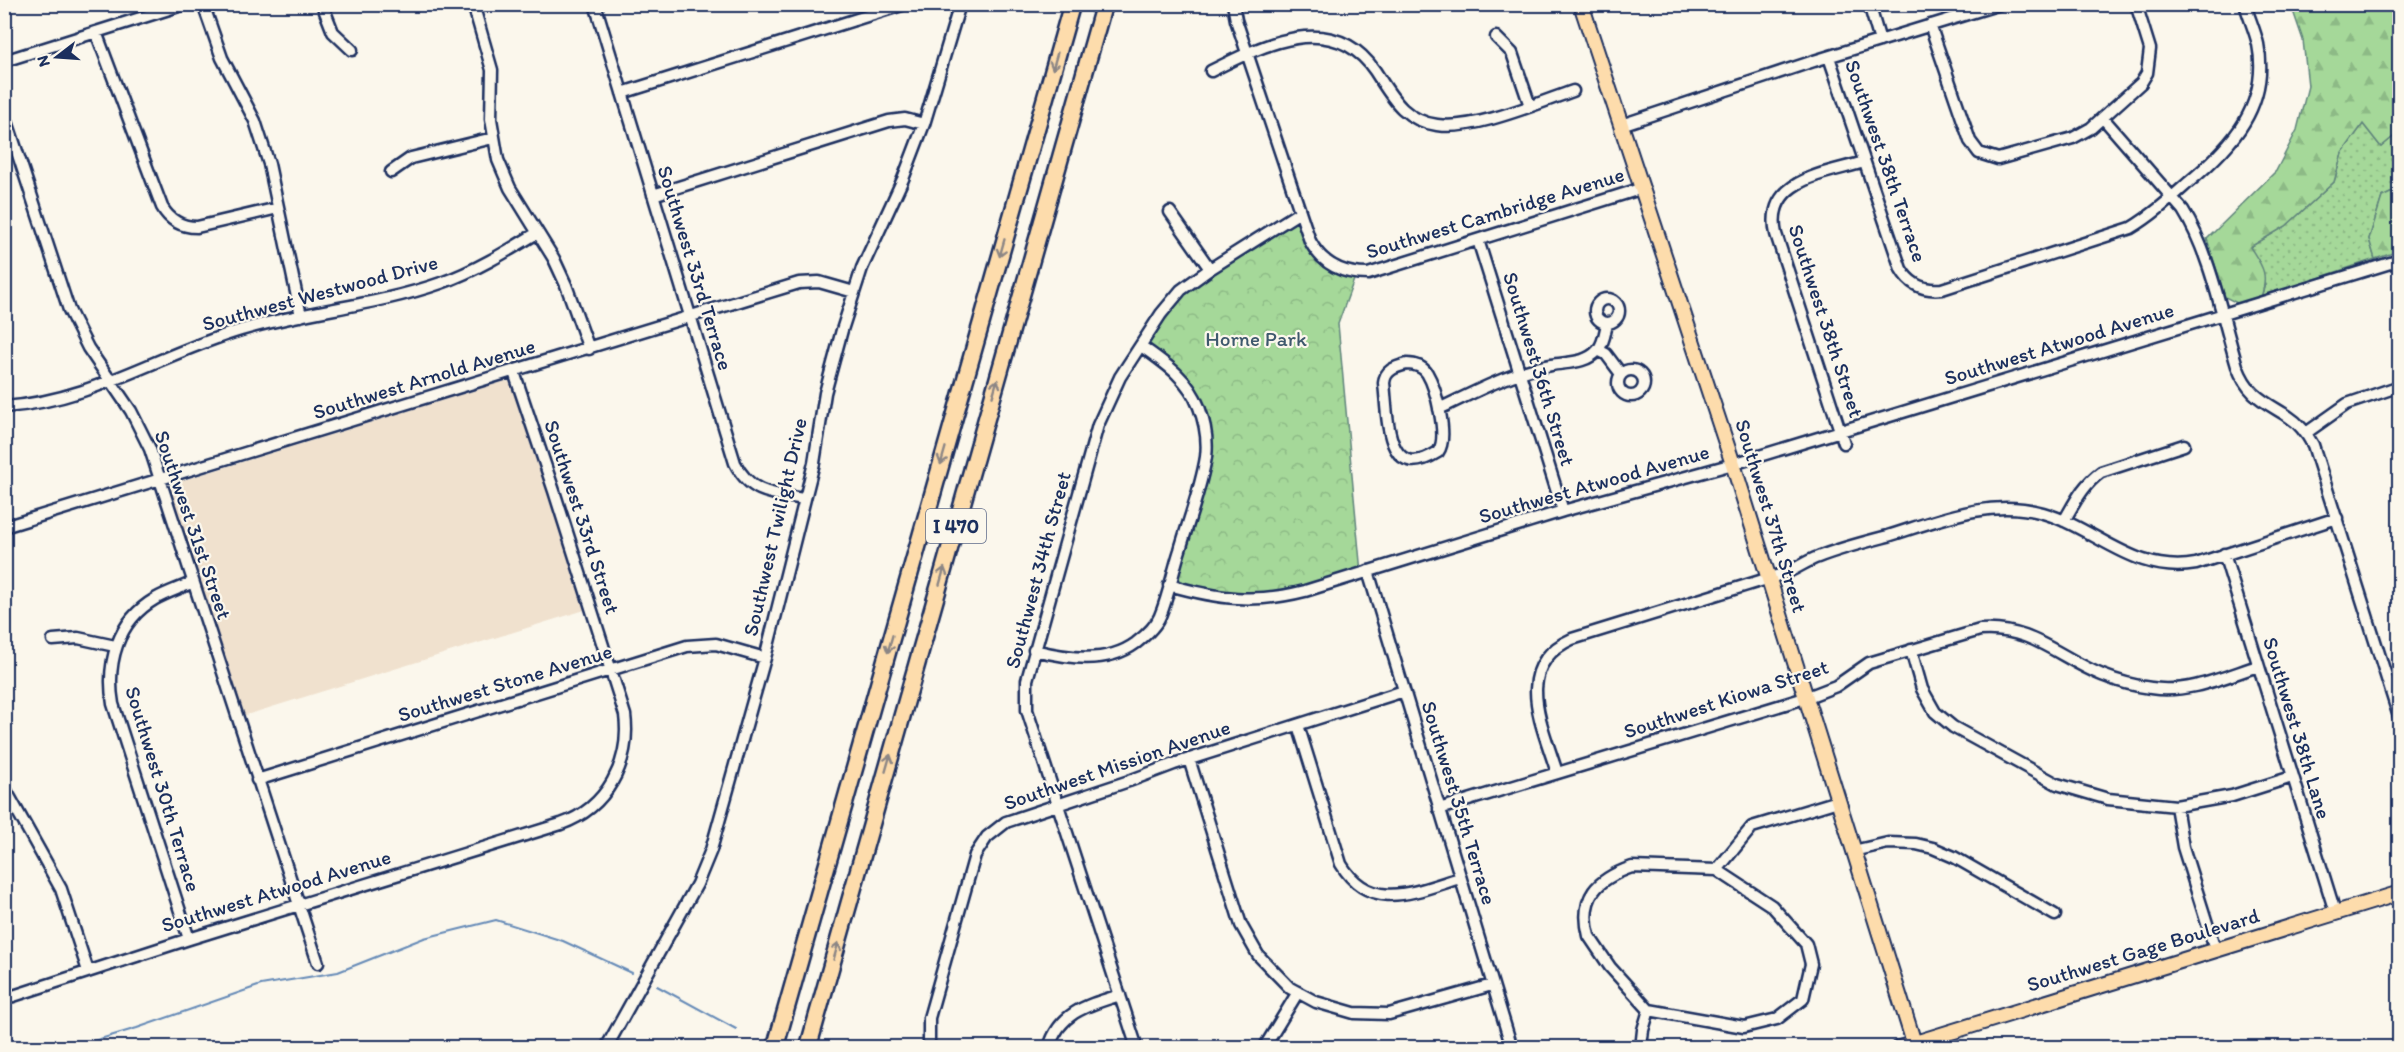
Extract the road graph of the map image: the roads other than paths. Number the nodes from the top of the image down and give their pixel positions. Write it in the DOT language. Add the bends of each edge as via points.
graph roads {
  1 [pos="185,4"];
  2 [pos="203,4"];
  3 [pos="322,4"];
  4 [pos="473,4"];
  5 [pos="595,4"];
  6 [pos="905,4"];
  7 [pos="960,4"];
  8 [pos="1072,4"];
  9 [pos="1104,4"];
  10 [pos="1233,4"];
  11 [pos="1581,4"];
  12 [pos="1869,4"];
  13 [pos="2000,4"];
  14 [pos="2136,4"];
  15 [pos="2245,4"];
  16 [pos="1984,7"];
  17 [pos="1930,25"];
  18 [pos="96,32"];
  19 [pos="1496,37"];
  20 [pos="1880,41"];
  21 [pos="352,50"];
  22 [pos="1247,53"];
  23 [pos="1829,57"];
  24 [pos="4,61"];
  25 [pos="1211,71"];
  26 [pos="1573,91"];
  27 [pos="622,93"];
  28 [pos="1530,106"];
  29 [pos="4,112"];
  30 [pos="2103,118"];
  31 [pos="924,124"];
  32 [pos="1621,125"];
  33 [pos="493,138"];
  34 [pos="1864,162"];
  35 [pos="391,172"];
  36 [pos="1642,188"];
  37 [pos="652,195"];
  38 [pos="2172,197"];
  39 [pos="278,208"];
  40 [pos="1170,212"];
  41 [pos="1300,213"];
  42 [pos="537,233"];
  43 [pos="1478,240"];
  44 [pos="2400,260"];
  45 [pos="1210,269"];
  46 [pos="855,292"];
  47 [pos="2222,315"];
  48 [pos="301,316"];
  49 [pos="689,316"];
  50 [pos="1607,324"];
  51 [pos="1141,346"];
  52 [pos="589,349"];
  53 [pos="1598,350"];
  54 [pos="514,372"];
  55 [pos="1520,373"];
  56 [pos="1621,374"];
  57 [pos="110,383"];
  58 [pos="2400,386"];
  59 [pos="4,407"];
  60 [pos="1439,409"];
  61 [pos="1840,431"];
  62 [pos="2306,434"];
  63 [pos="1844,443"];
  64 [pos="2184,445"];
  65 [pos="1733,464"];
  66 [pos="161,478"];
  67 [pos="805,499"];
  68 [pos="1563,511"];
  69 [pos="2337,518"];
  70 [pos="2064,521"];
  71 [pos="4,527"];
  72 [pos="2224,554"];
  73 [pos="1368,571"];
  74 [pos="1768,579"];
  75 [pos="193,582"];
  76 [pos="1169,585"];
  77 [pos="53,640"];
  78 [pos="115,646"];
  79 [pos="1034,650"];
  80 [pos="1911,650"];
  81 [pos="765,658"];
  82 [pos="2258,666"];
  83 [pos="612,670"];
  84 [pos="1404,691"];
  85 [pos="1805,698"];
  86 [pos="2400,720"];
  87 [pos="1298,725"];
  88 [pos="1189,759"];
  89 [pos="1557,773"];
  90 [pos="2292,777"];
  91 [pos="257,780"];
  92 [pos="4,787"];
  93 [pos="1838,801"];
  94 [pos="1057,804"];
  95 [pos="2176,806"];
  96 [pos="1439,809"];
  97 [pos="561,824"];
  98 [pos="1853,851"];
  99 [pos="1717,870"];
  100 [pos="1460,878"];
  101 [pos="2400,893"];
  102 [pos="298,905"];
  103 [pos="2335,912"];
  104 [pos="2055,915"];
  105 [pos="189,939"];
  106 [pos="2215,949"];
  107 [pos="318,963"];
  108 [pos="88,971"];
  109 [pos="795,979"];
  110 [pos="1492,985"];
  111 [pos="825,987"];
  112 [pos="1298,992"];
  113 [pos="1120,995"];
  114 [pos="4,999"];
  115 [pos="1650,1010"];
  116 [pos="1914,1043"];
  117 [pos="606,1047"];
  118 [pos="768,1047"];
  119 [pos="776,1047"];
  120 [pos="808,1047"];
  121 [pos="816,1047"];
  122 [pos="929,1047"];
  123 [pos="1049,1047"];
  124 [pos="1137,1047"];
  125 [pos="1264,1047"];
  126 [pos="1512,1047"];
  127 [pos="1641,1047"];
  128 [pos="1899,1047"];
  1 -- 18 [label="street"];
  2 -- 39 [label="street" via="222,58 255,121"];
  3 -- 21 [label="street" via="333,32"];
  4 -- 33 [label="street" via="492,70"];
  5 -- 27 [label="street, Southwest 33rd Terrace"];
  6 -- 27 [label="street"];
  7 -- 31 [label="street, Southwest Twilight Drive"];
  8 -- 109 [label="highway, I 470, one-way"];
  111 -- 9 [label="highway, I 470, one-way"];
  10 -- 22 [label="street"];
  11 -- 32 [label="main road, Southwest 37th Street"];
  12 -- 20 [label="street"];
  13 -- 16 [label="street"];
  14 -- 30 [label="street" via="2150,49 2149,67 2140,83"];
  15 -- 38 [label="street" via="2258,45 2253,105 2240,131 2219,157"];
  16 -- 17 [label="street"];
  17 -- 20 [label="street"];
  17 -- 30 [label="street" via="1970,141 1986,157 2005,158 2073,138"];
  18 -- 24 [label="street"];
  18 -- 39 [label="street" via="162,207 173,220 197,227"];
  19 -- 28 [label="street" via="1512,53"];
  20 -- 23 [label="street"];
  22 -- 25 [label="street"];
  22 -- 28 [label="street" via="1300,37 1321,37 1341,43 1370,64 1402,109 1437,125 1458,126"];
  22 -- 41 [label="street"];
  23 -- 32 [label="street"];
  23 -- 34 [label="street, Southwest 38th Terrace"];
  26 -- 28 [label="street"];
  27 -- 37 [label="street, Southwest 33rd Terrace"];
  29 -- 57 [label="street, Southwest 31st Street" via="69,310"];
  30 -- 38 [label="street"];
  31 -- 37 [label="street" via="905,119 889,121"];
  31 -- 46 [label="street, Southwest Twilight Drive"];
  32 -- 36 [label="main road, Southwest 37th Street"];
  33 -- 35 [label="street" via="411,158"];
  33 -- 42 [label="street" via="510,188"];
  34 -- 38 [label="street, Southwest 38th Terrace" via="1901,269 1917,286 1926,289 1942,289 2119,233"];
  34 -- 61 [label="street, Southwest 38th Street" via="1793,185 1780,198 1774,217 1776,234"];
  36 -- 43 [label="street, Southwest Cambridge Avenue"];
  36 -- 65 [label="main road, Southwest 37th Street"];
  37 -- 49 [label="street, Southwest 33rd Terrace"];
  38 -- 47 [label="street" via="2197,235"];
  39 -- 48 [label="street"];
  40 -- 45 [label="street"];
  41 -- 43 [label="street, Southwest Cambridge Avenue" via="1310,241 1326,261 1345,272 1368,274"];
  41 -- 45 [label="street, Southwest 34th Street"];
  42 -- 48 [label="street, Southwest Westwood Drive" via="441,283"];
  42 -- 52 [label="street" via="566,285"];
  43 -- 55 [label="street, Southwest 36th Street"];
  44 -- 47 [label="street, Southwest Atwood Avenue"];
  45 -- 51 [label="street, Southwest 34th Street" via="1173,299"];
  46 -- 49 [label="street, Southwest Arnold Avenue" via="828,283 808,282"];
  46 -- 67 [label="street, Southwest Twilight Drive" via="831,370"];
  47 -- 61 [label="street, Southwest Atwood Avenue"];
  47 -- 62 [label="street" via="2250,390 2290,417"];
  48 -- 57 [label="street, Southwest Westwood Drive" via="195,345"];
  49 -- 52 [label="street, Southwest Arnold Avenue"];
  49 -- 67 [label="street, Southwest 33rd Terrace" via="740,473 758,489"];
  50 -- 53 [label="street"];
  51 -- 76 [label="street" via="1169,365 1186,383 1199,407 1206,433 1206,457"];
  51 -- 79 [label="street, Southwest 34th Street" via="1120,377 1098,425"];
  52 -- 54 [label="street, Southwest Arnold Avenue"];
  53 -- 55 [label="street" via="1583,360"];
  53 -- 56 [label="street" via="1606,354"];
  54 -- 66 [label="street, Southwest Arnold Avenue"];
  54 -- 83 [label="street, Southwest 33rd Street"];
  55 -- 60 [label="street"];
  55 -- 68 [label="street, Southwest 36th Street"];
  57 -- 59 [label="street, Southwest Westwood Drive" via="65,398"];
  57 -- 66 [label="street, Southwest 31st Street" via="131,411"];
  58 -- 62 [label="street" via="2347,404"];
  60 -- 60 [label="street" via="1428,374 1421,367 1407,364 1384,376 1391,439 1401,458 1413,461 1431,456 1441,448"];
  61 -- 63 [label="street, Southwest 38th Street"];
  61 -- 65 [label="street, Southwest Atwood Avenue"];
  62 -- 69 [label="street" via="2319,458"];
  64 -- 70 [label="street" via="2101,472 2079,493"];
  65 -- 68 [label="street, Southwest Atwood Avenue"];
  65 -- 74 [label="main road, Southwest 37th Street"];
  66 -- 71 [label="street, Southwest Arnold Avenue"];
  66 -- 75 [label="street, Southwest 31st Street"];
  67 -- 81 [label="street, Southwest Twilight Drive"];
  68 -- 73 [label="street, Southwest Atwood Avenue"];
  69 -- 72 [label="street"];
  69 -- 86 [label="street"];
  70 -- 72 [label="street" via="2148,563 2188,565"];
  70 -- 74 [label="street" via="2022,509 1970,511 1819,556"];
  72 -- 82 [label="street, Southwest 38th Lane"];
  73 -- 76 [label="street, Southwest Atwood Avenue" via="1285,596 1250,600 1208,596"];
  73 -- 84 [label="street, Southwest 35th Terrace"];
  74 -- 85 [label="main road, Southwest 37th Street"];
  74 -- 89 [label="street" via="1556,647 1541,664 1535,692"];
  75 -- 78 [label="street, Southwest 30th Terrace" via="141,609"];
  75 -- 91 [label="street, Southwest 31st Street"];
  76 -- 79 [label="street" via="1160,617 1129,647 1088,658"];
  77 -- 78 [label="street" via="78,638"];
  78 -- 105 [label="street, Southwest 30th Terrace" via="110,675 113,704"];
  79 -- 94 [label="street, Southwest 34th Street" via="1027,680 1027,710"];
  80 -- 82 [label="street, Southwest Kiowa Street" via="1972,631 2009,630 2102,675 2163,689 2203,684"];
  80 -- 85 [label="street, Southwest Kiowa Street" via="1869,663 1836,686"];
  80 -- 95 [label="street" via="1922,689 1935,712 1953,727 2057,784 2108,799"];
  81 -- 83 [label="street, Southwest Stone Avenue" via="706,644 687,646"];
  81 -- 117 [label="street, Southwest Twilight Drive" via="706,865"];
  82 -- 90 [label="street, Southwest 38th Lane"];
  83 -- 91 [label="street, Southwest Stone Avenue"];
  83 -- 97 [label="street, Southwest 33rd Street" via="625,715 623,758 601,797"];
  84 -- 87 [label="street, Southwest Mission Avenue"];
  84 -- 96 [label="street, Southwest 35th Terrace"];
  85 -- 89 [label="street, Southwest Kiowa Street"];
  85 -- 93 [label="main road, Southwest 37th Street"];
  87 -- 88 [label="street, Southwest Mission Avenue"];
  87 -- 100 [label="street" via="1346,873 1362,888 1399,896"];
  88 -- 94 [label="street, Southwest Mission Avenue"];
  88 -- 112 [label="street" via="1241,926 1265,964"];
  89 -- 96 [label="street, Southwest Kiowa Street"];
  90 -- 95 [label="street" via="2232,796"];
  90 -- 103 [label="street, Southwest 38th Lane"];
  91 -- 102 [label="street, Southwest 31st Street"];
  92 -- 108 [label="street" via="61,889"];
  93 -- 98 [label="main road, Southwest 37th Street"];
  93 -- 99 [label="street" via="1752,827"];
  94 -- 113 [label="street, Southwest 34th Street"];
  94 -- 122 [label="street, Southwest Mission Avenue" via="1005,822 987,837 975,855 929,1018"];
  95 -- 106 [label="street" via="2183,847"];
  96 -- 100 [label="street, Southwest 35th Terrace"];
  97 -- 102 [label="street, Southwest Atwood Avenue"];
  98 -- 104 [label="street" via="1888,843 1933,848"];
  98 -- 116 [label="main road, Southwest 37th Street"];
  99 -- 115 [label="street" via="1632,867 1613,874 1588,897 1585,914 1589,936 1610,967"];
  99 -- 115 [label="street" via="1772,906 1806,944 1811,964 1803,999 1777,1019 1744,1027"];
  100 -- 110 [label="street, Southwest 35th Terrace"];
  101 -- 103 [label="main road, Southwest Gage Boulevard"];
  102 -- 105 [label="street, Southwest Atwood Avenue"];
  102 -- 107 [label="street, Southwest 31st Street"];
  103 -- 106 [label="main road, Southwest Gage Boulevard"];
  105 -- 108 [label="street, Southwest Atwood Avenue"];
  106 -- 116 [label="main road, Southwest Gage Boulevard"];
  108 -- 114 [label="street, Southwest Atwood Avenue"];
  109 -- 118 [label="highway"];
  109 -- 119 [label="highway, I 470"];
  110 -- 112 [label="street" via="1389,1014 1354,1013 1316,1002"];
  110 -- 126 [label="street, Southwest 35th Terrace"];
  111 -- 120 [label="highway, I 470"];
  111 -- 121 [label="highway"];
  112 -- 125 [label="street"];
  113 -- 123 [label="street" via="1069,1015 1055,1031"];
  113 -- 124 [label="street, Southwest 34th Street"];
  115 -- 127 [label="street" via="1642,1030"];
  116 -- 128 [label="main road, Southwest Gage Boulevard"];
}
